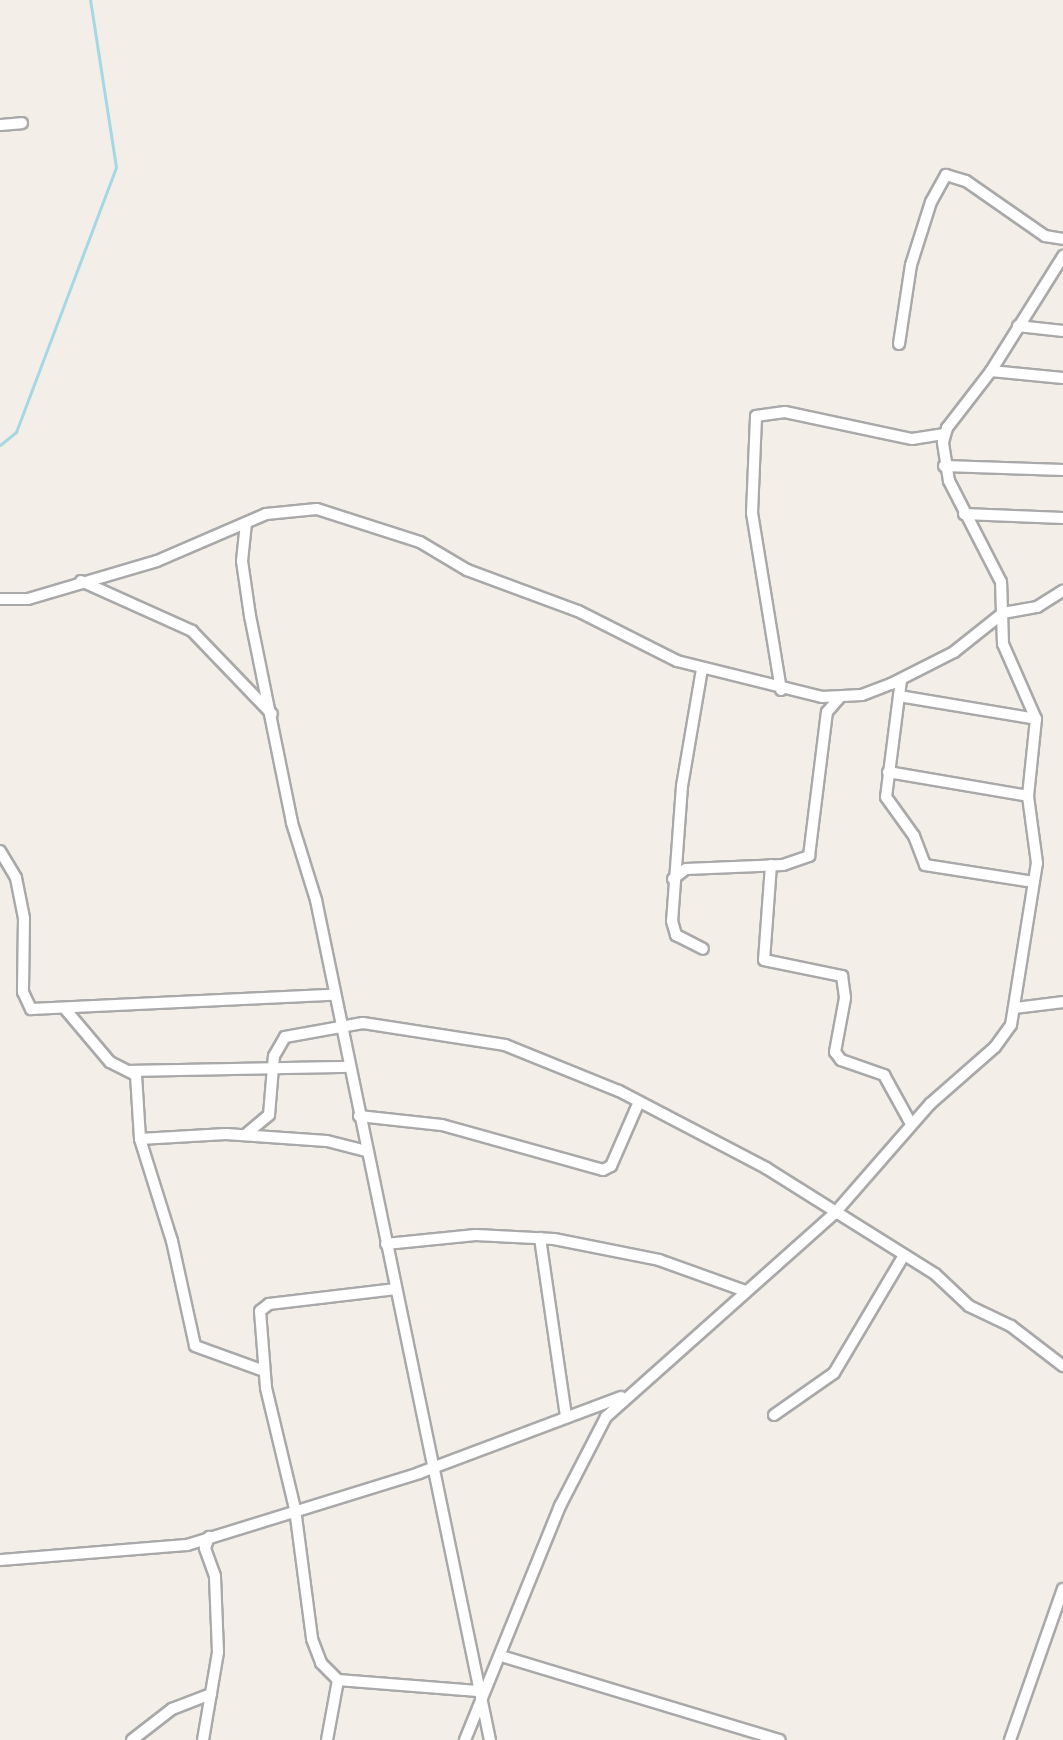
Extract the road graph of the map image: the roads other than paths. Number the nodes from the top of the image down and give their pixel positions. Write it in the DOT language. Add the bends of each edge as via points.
graph roads {
  1 [pos="22,123"];
  2 [pos="0,125"];
  3 [pos="1063,239"];
  4 [pos="1063,256"];
  5 [pos="1018,326"];
  6 [pos="1063,331"];
  7 [pos="899,344"];
  8 [pos="991,371"];
  9 [pos="1063,378"];
  10 [pos="945,434"];
  11 [pos="944,466"];
  12 [pos="1063,470"];
  13 [pos="964,514"];
  14 [pos="1063,518"];
  15 [pos="246,523"];
  16 [pos="81,581"];
  17 [pos="1063,591"];
  18 [pos="0,599"];
  19 [pos="1003,613"];
  20 [pos="702,669"];
  21 [pos="901,680"];
  22 [pos="781,690"];
  23 [pos="899,696"];
  24 [pos="840,697"];
  25 [pos="272,715"];
  26 [pos="1036,719"];
  27 [pos="888,772"];
  28 [pos="1028,796"];
  29 [pos="0,851"];
  30 [pos="771,865"];
  31 [pos="673,879"];
  32 [pos="1034,882"];
  33 [pos="703,949"];
  34 [pos="333,995"];
  35 [pos="1063,1002"];
  36 [pos="1015,1008"];
  37 [pos="66,1010"];
  38 [pos="340,1030"];
  39 [pos="348,1067"];
  40 [pos="273,1068"];
  41 [pos="131,1071"];
  42 [pos="639,1102"];
  43 [pos="359,1116"];
  44 [pos="911,1124"];
  45 [pos="245,1135"];
  46 [pos="140,1139"];
  47 [pos="366,1151"];
  48 [pos="834,1214"];
  49 [pos="540,1238"];
  50 [pos="386,1244"];
  51 [pos="904,1255"];
  52 [pos="396,1289"];
  53 [pos="745,1291"];
  54 [pos="1063,1366"];
  55 [pos="264,1371"];
  56 [pos="630,1392"];
  57 [pos="774,1415"];
  58 [pos="566,1417"];
  59 [pos="435,1466"];
  60 [pos="295,1509"];
  61 [pos="209,1537"];
  62 [pos="0,1560"];
  63 [pos="1063,1589"];
  64 [pos="501,1656"];
  65 [pos="338,1680"];
  66 [pos="211,1694"];
  67 [pos="479,1695"];
  68 [pos="132,1740"];
  69 [pos="203,1740"];
  70 [pos="327,1740"];
  71 [pos="465,1740"];
  72 [pos="490,1740"];
  73 [pos="780,1740"];
  74 [pos="1010,1740"];
  1 -- 2 [label="street"];
  3 -- 7 [label="street" via="1045,236 966,181 946,175 931,202 911,265"];
  4 -- 5 [label="street"];
  5 -- 6 [label="street"];
  5 -- 8 [label="street"];
  8 -- 9 [label="street"];
  8 -- 10 [label="street"];
  10 -- 11 [label="street"];
  10 -- 22 [label="street" via="912,439 785,412 756,416 752,513"];
  11 -- 12 [label="street"];
  11 -- 13 [label="street"];
  13 -- 14 [label="street"];
  13 -- 19 [label="street" via="997,570"];
  15 -- 16 [label="street" via="157,561"];
  15 -- 20 [label="street" via="274,512 317,509 387,531"];
  15 -- 25 [label="street" via="242,561"];
  16 -- 18 [label="street" via="28,599"];
  16 -- 25 [label="street" via="192,631"];
  17 -- 19 [label="street" via="1037,607"];
  19 -- 21 [label="street" via="954,652"];
  19 -- 26 [label="street" via="1003,644"];
  20 -- 22 [label="street"];
  20 -- 31 [label="street"];
  21 -- 23 [label="street"];
  21 -- 24 [label="street"];
  22 -- 24 [label="street"];
  23 -- 26 [label="street"];
  23 -- 27 [label="street"];
  24 -- 30 [label="street" via="827,712 811,851 800,862"];
  25 -- 34 [label="street"];
  26 -- 28 [label="street"];
  27 -- 28 [label="street"];
  27 -- 32 [label="street" via="888,803 914,836 927,867"];
  28 -- 32 [label="street" via="1035,835"];
  29 -- 37 [label="street" via="16,878 24,918 26,1005"];
  30 -- 31 [label="street" via="682,870"];
  30 -- 44 [label="street" via="764,959 842,976 845,998 835,1052 841,1060 884,1075"];
  31 -- 33 [label="street" via="673,930 686,943"];
  32 -- 36 [label="street"];
  34 -- 37 [label="street"];
  34 -- 38 [label="street"];
  35 -- 36 [label="street"];
  36 -- 44 [label="street" via="995,1047"];
  37 -- 41 [label="street" via="110,1062"];
  38 -- 39 [label="street"];
  38 -- 40 [label="street" via="285,1037"];
  38 -- 42 [label="street" via="363,1023 505,1045"];
  39 -- 40 [label="street"];
  39 -- 43 [label="street"];
  40 -- 41 [label="street"];
  40 -- 45 [label="street" via="269,1115"];
  41 -- 46 [label="street" via="137,1080"];
  42 -- 43 [label="street" via="614,1159 603,1170 442,1125"];
  42 -- 48 [label="street" via="766,1168"];
  43 -- 47 [label="street"];
  44 -- 48 [label="street"];
  45 -- 46 [label="street"];
  45 -- 47 [label="street" via="327,1141"];
  46 -- 55 [label="street" via="172,1241 189,1335 202,1351"];
  47 -- 50 [label="street"];
  48 -- 51 [label="street"];
  48 -- 53 [label="street"];
  49 -- 50 [label="street" via="476,1235"];
  49 -- 53 [label="street" via="659,1260"];
  49 -- 58 [label="street"];
  50 -- 52 [label="street"];
  51 -- 54 [label="street" via="944,1281 969,1306 1011,1326"];
  51 -- 57 [label="street" via="834,1373"];
  52 -- 55 [label="street" via="265,1306 259,1328"];
  52 -- 59 [label="street"];
  53 -- 56 [label="street"];
  55 -- 60 [label="street"];
  56 -- 58 [label="street"];
  56 -- 64 [label="street" via="606,1417 575,1470"];
  58 -- 59 [label="street"];
  59 -- 60 [label="street"];
  59 -- 67 [label="street"];
  60 -- 61 [label="street"];
  60 -- 65 [label="street" via="312,1639 321,1663"];
  61 -- 62 [label="street" via="171,1547"];
  61 -- 66 [label="street" via="205,1548 215,1576 218,1633"];
  63 -- 74 [label="street"];
  64 -- 67 [label="street"];
  64 -- 73 [label="street"];
  65 -- 67 [label="street"];
  65 -- 70 [label="street"];
  66 -- 68 [label="street" via="172,1709"];
  66 -- 69 [label="street"];
  67 -- 71 [label="street"];
  67 -- 72 [label="street"];
}
